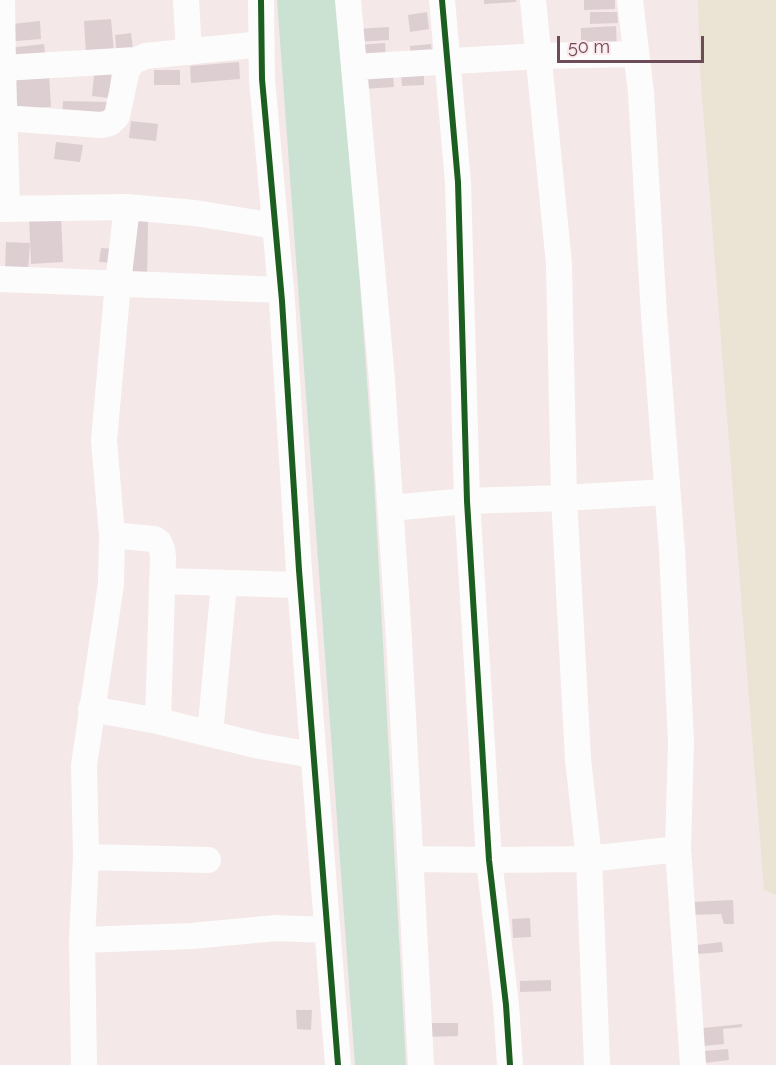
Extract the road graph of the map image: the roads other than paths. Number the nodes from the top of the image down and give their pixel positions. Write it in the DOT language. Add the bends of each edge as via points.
graph roads {
  1 [pos="2,0"];
  2 [pos="186,0"];
  3 [pos="261,0"];
  4 [pos="348,0"];
  5 [pos="442,0"];
  6 [pos="533,0"];
  7 [pos="630,0"];
  8 [pos="262,44"];
  9 [pos="189,52"];
  10 [pos="636,54"];
  11 [pos="538,56"];
  12 [pos="136,60"];
  13 [pos="447,61"];
  14 [pos="355,67"];
  15 [pos="2,68"];
  16 [pos="4,118"];
  17 [pos="128,207"];
  18 [pos="4,209"];
  19 [pos="275,226"];
  20 [pos="0,279"];
  21 [pos="118,283"];
  22 [pos="281,290"];
  23 [pos="668,492"];
  24 [pos="564,498"];
  25 [pos="467,501"];
  26 [pos="391,508"];
  27 [pos="112,536"];
  28 [pos="162,581"];
  29 [pos="224,584"];
  30 [pos="300,585"];
  31 [pos="91,709"];
  32 [pos="158,722"];
  33 [pos="210,734"];
  34 [pos="313,755"];
  35 [pos="678,849"];
  36 [pos="86,857"];
  37 [pos="589,858"];
  38 [pos="411,859"];
  39 [pos="208,860"];
  40 [pos="489,861"];
  41 [pos="327,930"];
  42 [pos="81,940"];
  43 [pos="84,1065"];
  44 [pos="338,1065"];
  45 [pos="421,1065"];
  46 [pos="510,1065"];
  47 [pos="597,1065"];
  48 [pos="693,1065"];
  1 -- 15 [label="street"];
  2 -- 9 [label="street"];
  3 -- 8 [label="street"];
  4 -- 14 [label="street"];
  5 -- 13 [label="street"];
  6 -- 11 [label="street"];
  7 -- 10 [label="street"];
  8 -- 9 [label="street"];
  8 -- 19 [label="street"];
  9 -- 12 [label="street"];
  10 -- 11 [label="street"];
  10 -- 23 [label="street"];
  11 -- 13 [label="street"];
  11 -- 24 [label="street" via="559,264"];
  12 -- 15 [label="street"];
  12 -- 16 [label="street" via="129,66 117,116 110,123"];
  13 -- 14 [label="street"];
  13 -- 25 [label="street" via="458,182"];
  14 -- 26 [label="street"];
  15 -- 16 [label="street"];
  16 -- 18 [label="street"];
  17 -- 18 [label="street"];
  17 -- 19 [label="street"];
  17 -- 21 [label="street"];
  19 -- 22 [label="street"];
  20 -- 21 [label="street"];
  21 -- 22 [label="street"];
  21 -- 27 [label="street" via="104,441"];
  22 -- 30 [label="street"];
  23 -- 24 [label="street"];
  23 -- 35 [label="street" via="681,742"];
  24 -- 25 [label="street"];
  24 -- 37 [label="street" via="578,759"];
  25 -- 26 [label="street"];
  25 -- 40 [label="street"];
  26 -- 38 [label="street"];
  27 -- 28 [label="street" via="154,538 159,542"];
  27 -- 31 [label="street" via="111,584"];
  28 -- 29 [label="street"];
  28 -- 32 [label="street"];
  29 -- 30 [label="street"];
  29 -- 33 [label="street"];
  30 -- 34 [label="street"];
  31 -- 32 [label="street"];
  31 -- 36 [label="street" via="84,765"];
  32 -- 33 [label="street"];
  33 -- 34 [label="street"];
  34 -- 41 [label="street"];
  35 -- 37 [label="street"];
  35 -- 48 [label="street"];
  36 -- 39 [label="street"];
  36 -- 42 [label="street"];
  37 -- 40 [label="street"];
  37 -- 47 [label="street"];
  38 -- 40 [label="street"];
  38 -- 45 [label="street"];
  40 -- 46 [label="street"];
  41 -- 42 [label="street" via="276,928"];
  41 -- 44 [label="street"];
  42 -- 43 [label="street"];
}
